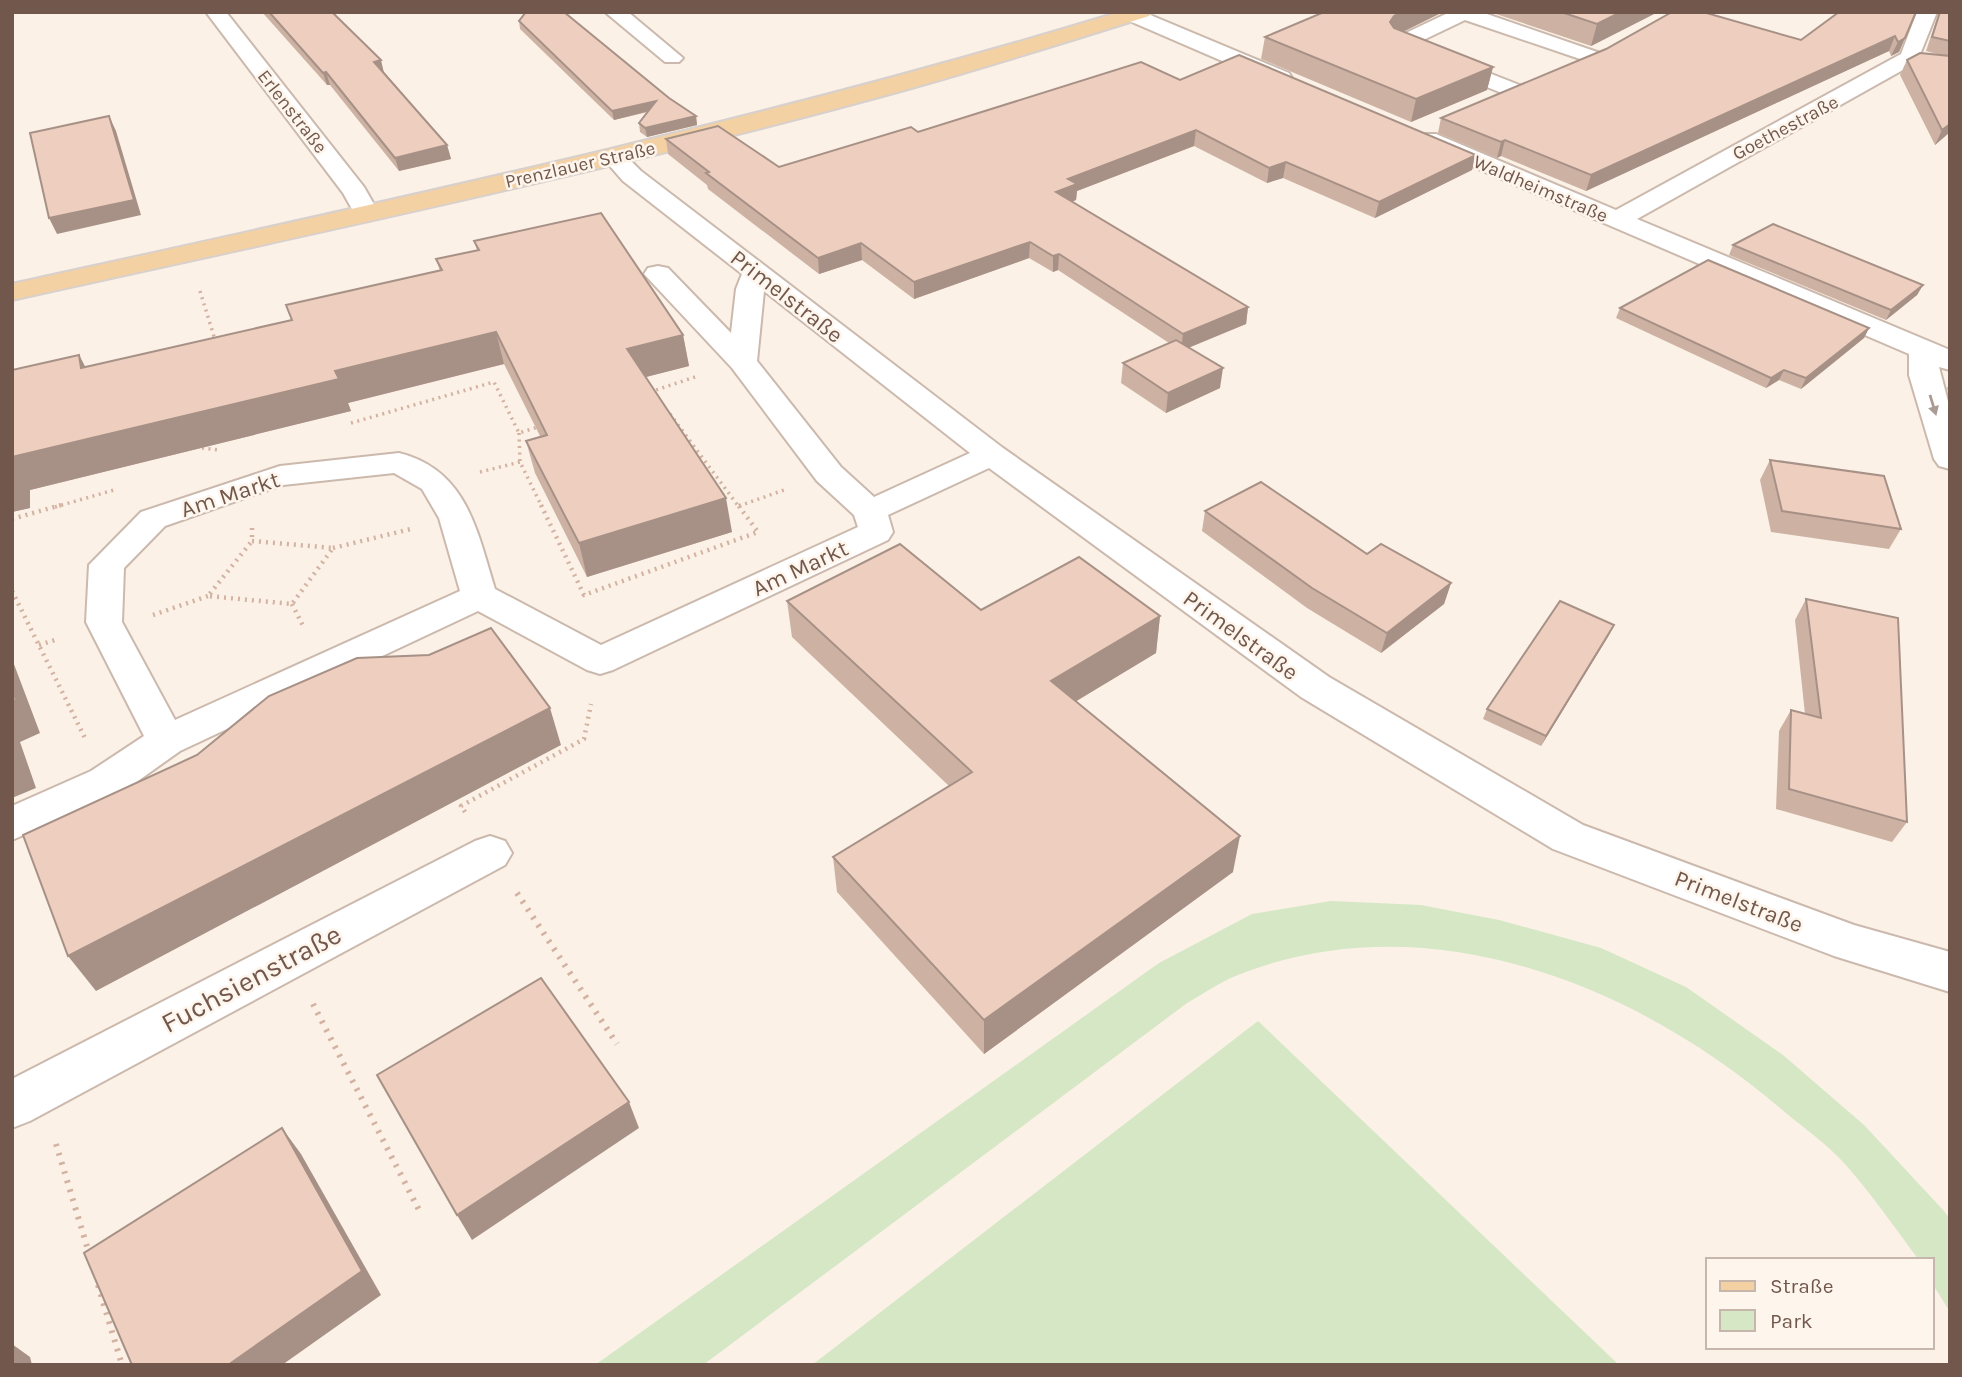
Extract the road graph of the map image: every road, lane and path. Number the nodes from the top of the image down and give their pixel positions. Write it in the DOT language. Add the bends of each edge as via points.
graph roads {
  1 [pos="216,12"];
  2 [pos="615,12"];
  3 [pos="1927,12"];
  4 [pos="1133,13"];
  5 [pos="1618,44"];
  6 [pos="1593,57"];
  7 [pos="672,58"];
  8 [pos="1910,58"];
  9 [pos="1937,62"];
  10 [pos="1559,71"];
  11 [pos="1537,81"];
  12 [pos="1305,88"];
  13 [pos="1514,91"];
  14 [pos="1492,100"];
  15 [pos="1436,123"];
  16 [pos="614,156"];
  17 [pos="366,213"];
  18 [pos="1617,220"];
  19 [pos="190,252"];
  20 [pos="756,273"];
  21 [pos="658,274"];
  22 [pos="12,292"];
  23 [pos="217,347"];
  24 [pos="1937,356"];
  25 [pos="742,362"];
  26 [pos="653,391"];
  27 [pos="661,401"];
  28 [pos="669,412"];
  29 [pos="519,433"];
  30 [pos="992,455"];
  31 [pos="1950,459"];
  32 [pos="870,511"];
  33 [pos="456,518"];
  34 [pos="333,548"];
  35 [pos="12,592"];
  36 [pos="208,596"];
  37 [pos="479,596"];
  38 [pos="110,631"];
  39 [pos="600,662"];
  40 [pos="166,741"];
  41 [pos="106,782"];
  42 [pos="12,824"];
  43 [pos="490,853"];
  44 [pos="290,957"];
  45 [pos="1950,972"];
  46 [pos="617,1044"];
  47 [pos="26,1098"];
  48 [pos="420,1212"];
  49 [pos="91,1260"];
  50 [pos="95,1273"];
  51 [pos="122,1365"];
  1 -- 17 [label="street, Erlenstraße" via="355,192"];
  2 -- 7 [label="street"];
  3 -- 8 [label="street"];
  4 -- 12 [label="street"];
  4 -- 16 [label="main road, Prenzlauer Straße" via="856,96"];
  5 -- 6 [label="street"];
  6 -- 10 [label="street"];
  6 -- 13 [label="street" via="1464,13 1398,44"];
  8 -- 9 [label="street"];
  8 -- 18 [label="street, Goethestraße"];
  11 -- 13 [label="street"];
  13 -- 14 [label="street"];
  15 -- 18 [label="street, Waldheimstraße" via="1413,132"];
  16 -- 17 [label="main road, Prenzlauer Straße"];
  16 -- 20 [label="street, Primelstraße" via="632,176"];
  17 -- 19 [label="main road, Prenzlauer Straße"];
  18 -- 24 [label="street, Waldheimstraße"];
  19 -- 22 [label="main road, Prenzlauer Straße"];
  19 -- 23 [label="path"];
  20 -- 25 [label="street"];
  20 -- 30 [label="street, Primelstraße"];
  21 -- 25 [label="street"];
  24 -- 31 [label="street, one-way" via="1924,375"];
  25 -- 32 [label="street" via="829,474"];
  26 -- 27 [label="path"];
  28 -- 29 [label="path" via="758,532 584,595 520,462"];
  30 -- 32 [label="street"];
  30 -- 45 [label="street, Primelstraße" via="1315,687 1569,837 1850,943"];
  32 -- 39 [label="street, Am Markt" via="876,532"];
  33 -- 34 [label="path"];
  33 -- 37 [label="street, Am Markt"];
  33 -- 38 [label="street, Am Markt" via="435,483 399,463 279,476 253,484 153,519 107,565 104,622"];
  34 -- 36 [label="path" via="252,541"];
  34 -- 36 [label="path" via="292,604"];
  35 -- 41 [label="path"];
  36 -- 38 [label="path"];
  37 -- 39 [label="street"];
  37 -- 40 [label="street"];
  38 -- 40 [label="street, Am Markt"];
  39 -- 43 [label="path" via="584,739 461,806"];
  40 -- 41 [label="street"];
  41 -- 42 [label="street"];
  43 -- 44 [label="street, Fuchsienstraße"];
  43 -- 46 [label="path"];
  44 -- 47 [label="street, Fuchsienstraße"];
  44 -- 48 [label="path"];
  47 -- 49 [label="path"];
  50 -- 51 [label="path"];
}
